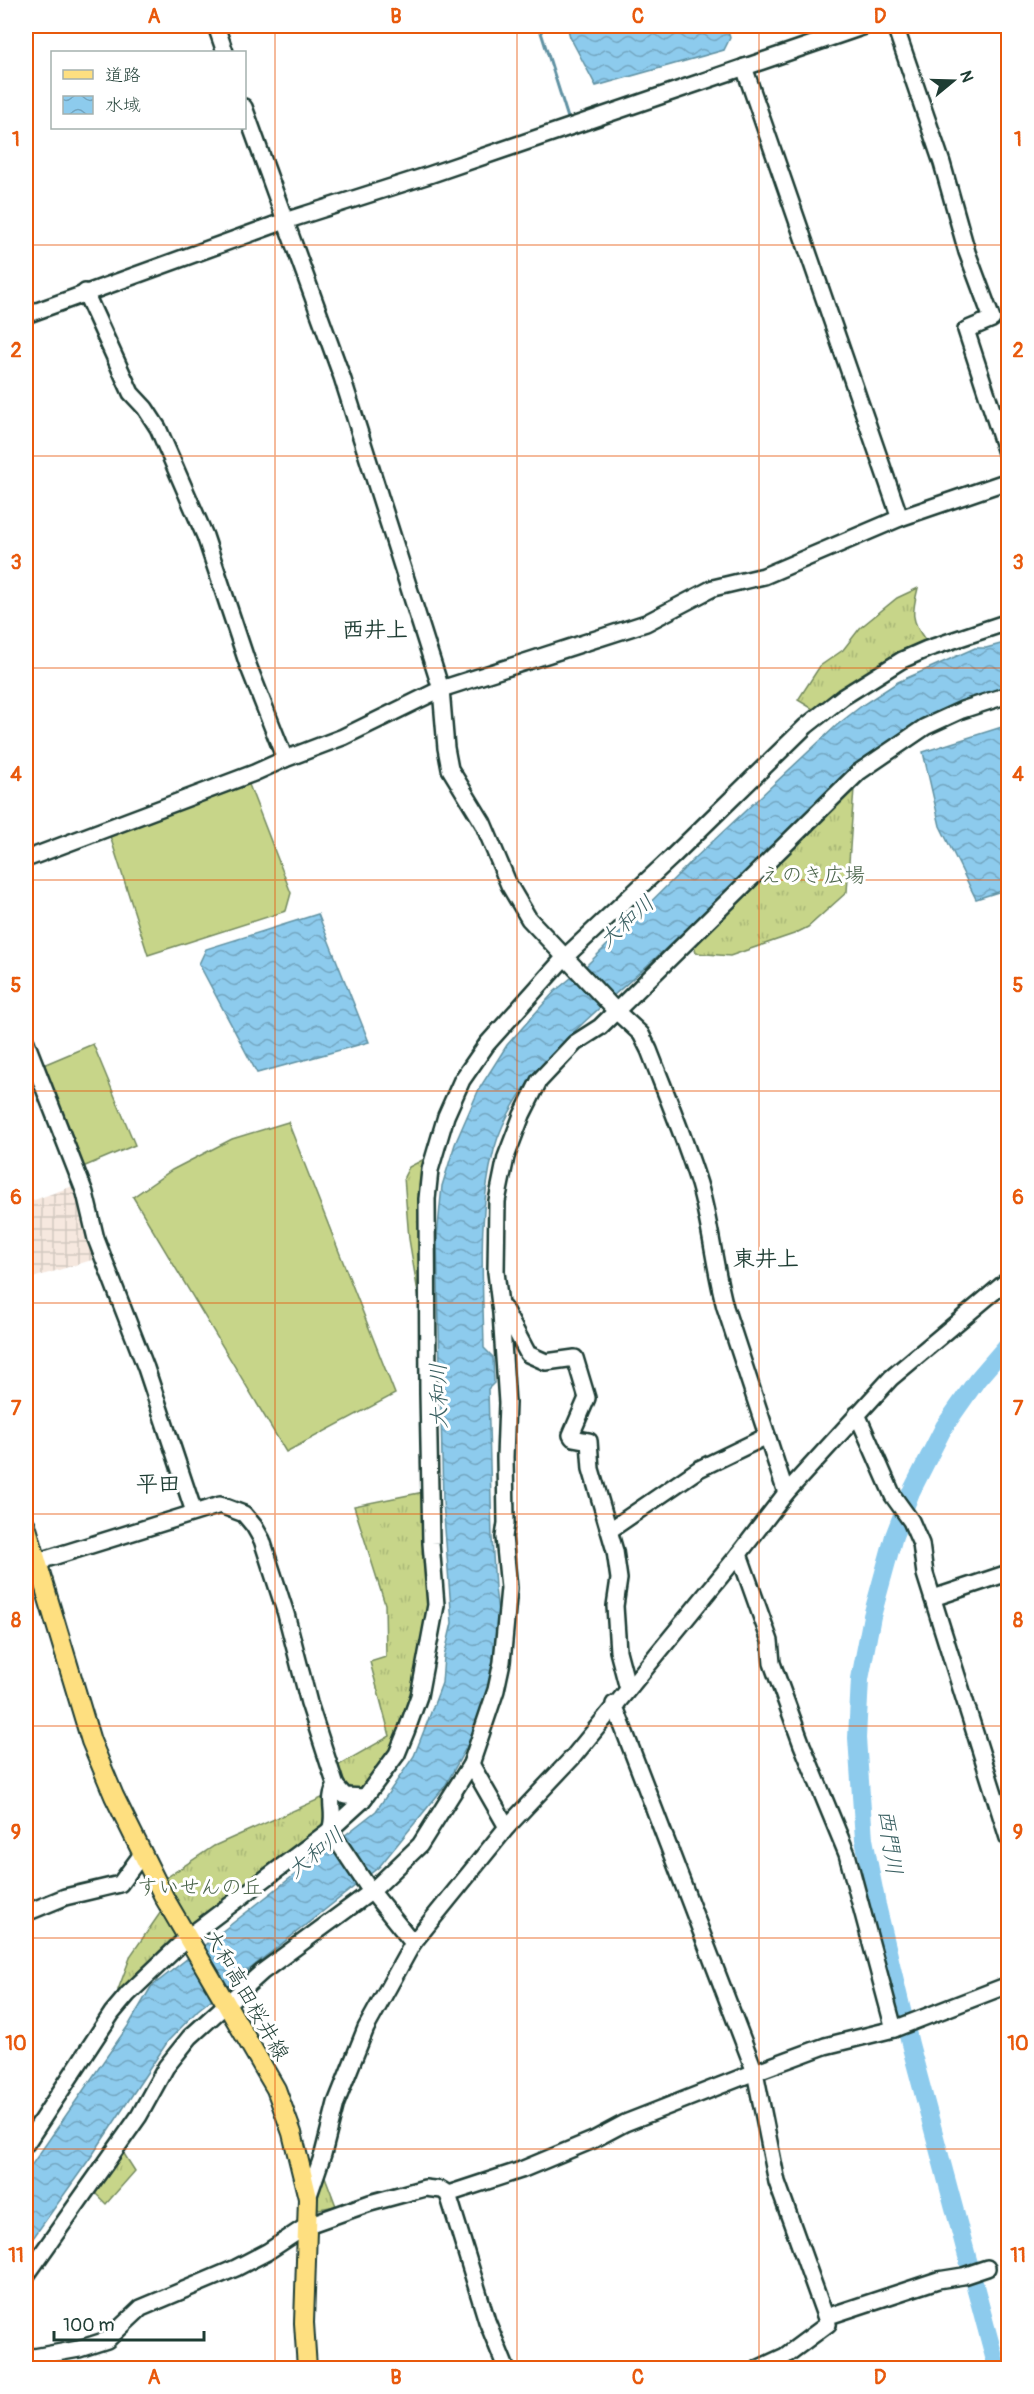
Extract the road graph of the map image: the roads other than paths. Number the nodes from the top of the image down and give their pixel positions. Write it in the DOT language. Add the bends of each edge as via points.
graph roads {
  1 [pos="216,26"];
  2 [pos="865,26"];
  3 [pos="895,26"];
  4 [pos="225,51"];
  5 [pos="744,67"];
  6 [pos="246,113"];
  7 [pos="285,221"];
  8 [pos="85,292"];
  9 [pos="26,315"];
  10 [pos="1008,459"];
  11 [pos="1008,481"];
  12 [pos="900,518"];
  13 [pos="1008,622"];
  14 [pos="441,689"];
  15 [pos="1008,695"];
  16 [pos="285,759"];
  17 [pos="26,859"];
  18 [pos="567,959"];
  19 [pos="615,1009"];
  20 [pos="26,1042"];
  21 [pos="1008,1280"];
  22 [pos="500,1299"];
  23 [pos="857,1414"];
  24 [pos="767,1436"];
  25 [pos="786,1493"];
  26 [pos="194,1512"];
  27 [pos="26,1525"];
  28 [pos="610,1530"];
  29 [pos="739,1554"];
  30 [pos="34,1571"];
  31 [pos="1008,1573"];
  32 [pos="933,1599"];
  33 [pos="628,1689"];
  34 [pos="615,1704"];
  35 [pos="471,1764"];
  36 [pos="336,1786"];
  37 [pos="365,1797"];
  38 [pos="507,1827"];
  39 [pos="331,1832"];
  40 [pos="1008,1838"];
  41 [pos="142,1854"];
  42 [pos="370,1889"];
  43 [pos="26,1913"];
  44 [pos="189,1939"];
  45 [pos="413,1943"];
  46 [pos="1008,1985"];
  47 [pos="226,2001"];
  48 [pos="896,2028"];
  49 [pos="755,2072"];
  50 [pos="26,2144"];
  51 [pos="448,2194"];
  52 [pos="308,2198"];
  53 [pos="308,2225"];
  54 [pos="986,2269"];
  55 [pos="26,2277"];
  56 [pos="826,2317"];
  57 [pos="26,2356"];
  58 [pos="307,2368"];
  59 [pos="506,2368"];
  60 [pos="759,2368"];
  1 -- 4 [label="street"];
  2 -- 5 [label="street"];
  3 -- 10 [label="street" via="992,319 966,330"];
  5 -- 7 [label="street"];
  5 -- 12 [label="street"];
  6 -- 7 [label="street"];
  7 -- 8 [label="street"];
  7 -- 14 [label="street" via="342,377"];
  8 -- 9 [label="street"];
  8 -- 16 [label="street" via="131,393 158,428 205,536 248,665"];
  11 -- 12 [label="street"];
  12 -- 14 [label="street" via="764,576 713,588 646,623"];
  13 -- 18 [label="street" via="902,660 806,726"];
  14 -- 16 [label="street" via="343,737"];
  14 -- 18 [label="street" via="450,769 483,823 509,885 529,919"];
  15 -- 19 [label="street" via="925,727 859,772"];
  16 -- 17 [label="street"];
  18 -- 19 [label="street"];
  18 -- 37 [label="street" via="487,1044 462,1080 446,1116 430,1170 428,1393 436,1605 418,1696 406,1732 397,1754"];
  19 -- 22 [label="street" via="600,1027 574,1043 558,1059 539,1081 522,1115 506,1157 497,1201 496,1272"];
  19 -- 24 [label="street" via="641,1034 649,1050 699,1183 719,1286"];
  20 -- 26 [label="street" via="84,1193 96,1239 129,1329 147,1368"];
  21 -- 23 [label="street" via="891,1378"];
  22 -- 28 [label="street" via="528,1354 546,1362 575,1358 587,1398 571,1435 589,1441 591,1469"];
  22 -- 35 [label="street" via="507,1403 506,1632 498,1681"];
  23 -- 25 [label="street"];
  23 -- 32 [label="street" via="893,1496 921,1544"];
  24 -- 25 [label="street"];
  24 -- 28 [label="street" via="699,1469"];
  25 -- 29 [label="street"];
  26 -- 30 [label="street" via="46,1559"];
  26 -- 36 [label="street" via="220,1505 231,1508 244,1514 262,1540"];
  27 -- 30 [label="main road, 大和高田桜井線"];
  28 -- 33 [label="street" via="619,1579 615,1606 618,1651"];
  29 -- 33 [label="street"];
  29 -- 48 [label="street" via="770,1641 772,1663 847,1854"];
  30 -- 41 [label="main road, 大和高田桜井線" via="91,1741"];
  31 -- 32 [label="street"];
  32 -- 40 [label="street"];
  33 -- 34 [label="street"];
  34 -- 38 [label="street" via="573,1757"];
  34 -- 49 [label="street"];
  35 -- 38 [label="street"];
  35 -- 42 [label="street" via="420,1845"];
  36 -- 37 [label="street" via="345,1796"];
  36 -- 39 [label="street" via="331,1794"];
  37 -- 39 [label="street"];
  38 -- 45 [label="street"];
  39 -- 42 [label="street"];
  39 -- 44 [label="street"];
  41 -- 43 [label="street" via="120,1884 65,1897"];
  41 -- 44 [label="main road, 大和高田桜井線"];
  42 -- 45 [label="street"];
  42 -- 47 [label="street"];
  44 -- 47 [label="main road, 大和高田桜井線"];
  44 -- 50 [label="street" via="112,2013"];
  45 -- 52 [label="street" via="362,2039 336,2103"];
  46 -- 48 [label="street"];
  47 -- 52 [label="main road, 大和高田桜井線" via="276,2089"];
  47 -- 55 [label="street" via="166,2067 139,2116"];
  48 -- 49 [label="street" via="825,2046"];
  49 -- 51 [label="street" via="625,2123 521,2170"];
  49 -- 56 [label="street" via="777,2182"];
  51 -- 53 [label="street" via="425,2188"];
  51 -- 59 [label="street"];
  52 -- 53 [label="main road, 大和高田桜井線"];
  53 -- 57 [label="street" via="236,2268 141,2308 107,2340 79,2349"];
  53 -- 58 [label="main road, 大和高田桜井線" via="304,2323"];
  54 -- 56 [label="street" via="938,2280"];
  56 -- 60 [label="street" via="828,2324 784,2356"];
}
